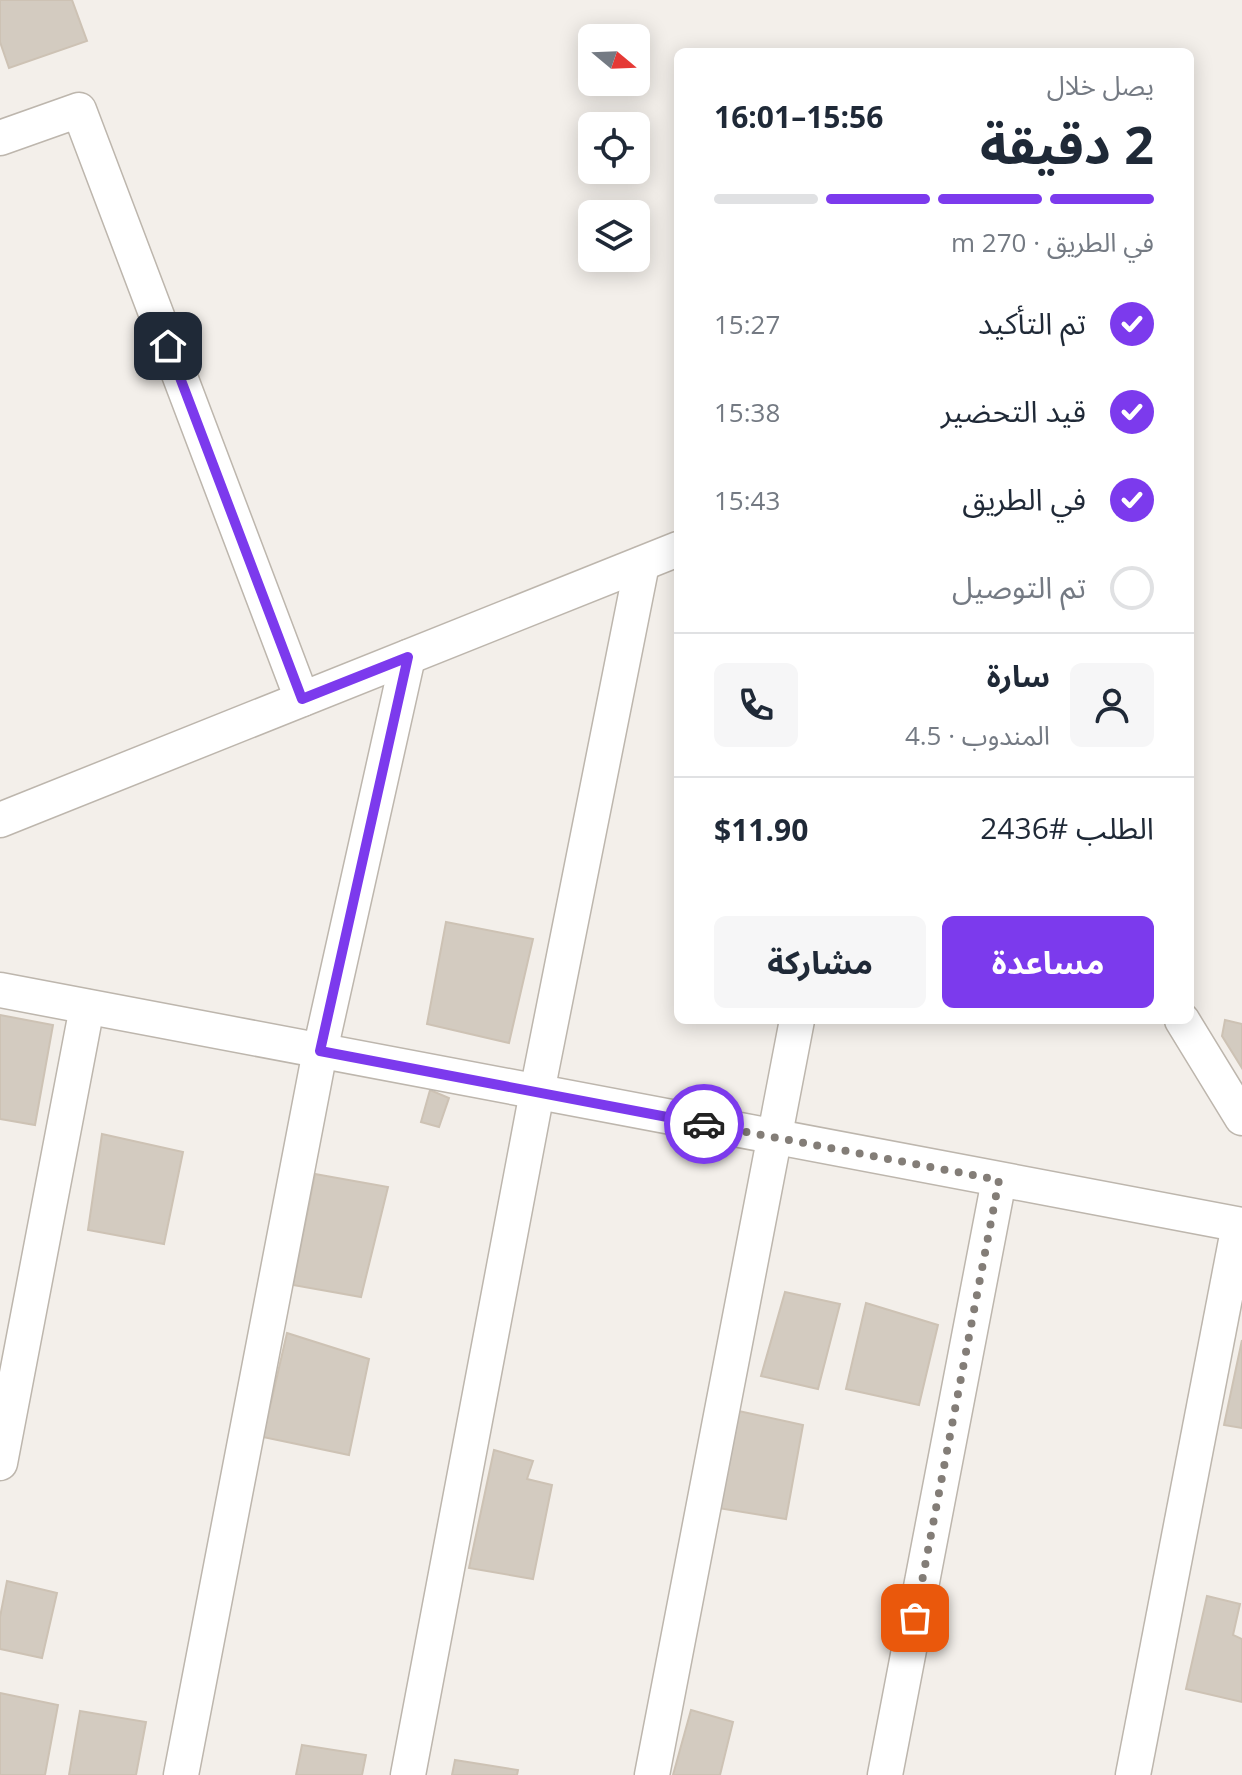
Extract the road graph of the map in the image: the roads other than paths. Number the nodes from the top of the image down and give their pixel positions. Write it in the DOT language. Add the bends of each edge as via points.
graph roads {
  1 [pos="0,138"];
  2 [pos="674,551"];
  3 [pos="642,564"];
  4 [pos="408,657"];
  5 [pos="302,699"];
  6 [pos="0,820"];
  7 [pos="0,990"];
  8 [pos="87,1007"];
  9 [pos="796,1024"];
  10 [pos="1184,1024"];
  11 [pos="320,1051"];
  12 [pos="537,1092"];
  13 [pos="1242,1118"];
  14 [pos="775,1137"];
  15 [pos="999,1180"];
  16 [pos="1240,1225"];
  17 [pos="0,1463"];
  18 [pos="181,1775"];
  19 [pos="408,1775"];
  20 [pos="652,1775"];
  21 [pos="885,1775"];
  22 [pos="1133,1775"];
  1 -- 5 [label="street" via="79,110"];
  2 -- 3 [label="street"];
  3 -- 4 [label="street"];
  3 -- 12 [label="street"];
  4 -- 5 [label="street"];
  4 -- 11 [label="street"];
  5 -- 6 [label="street"];
  7 -- 8 [label="street"];
  8 -- 11 [label="street"];
  8 -- 17 [label="street"];
  9 -- 14 [label="street"];
  10 -- 13 [label="street"];
  11 -- 12 [label="street"];
  11 -- 18 [label="street"];
  12 -- 14 [label="street"];
  12 -- 19 [label="street"];
  14 -- 15 [label="street"];
  14 -- 20 [label="street"];
  15 -- 16 [label="street"];
  15 -- 21 [label="street"];
  16 -- 22 [label="street"];
}
